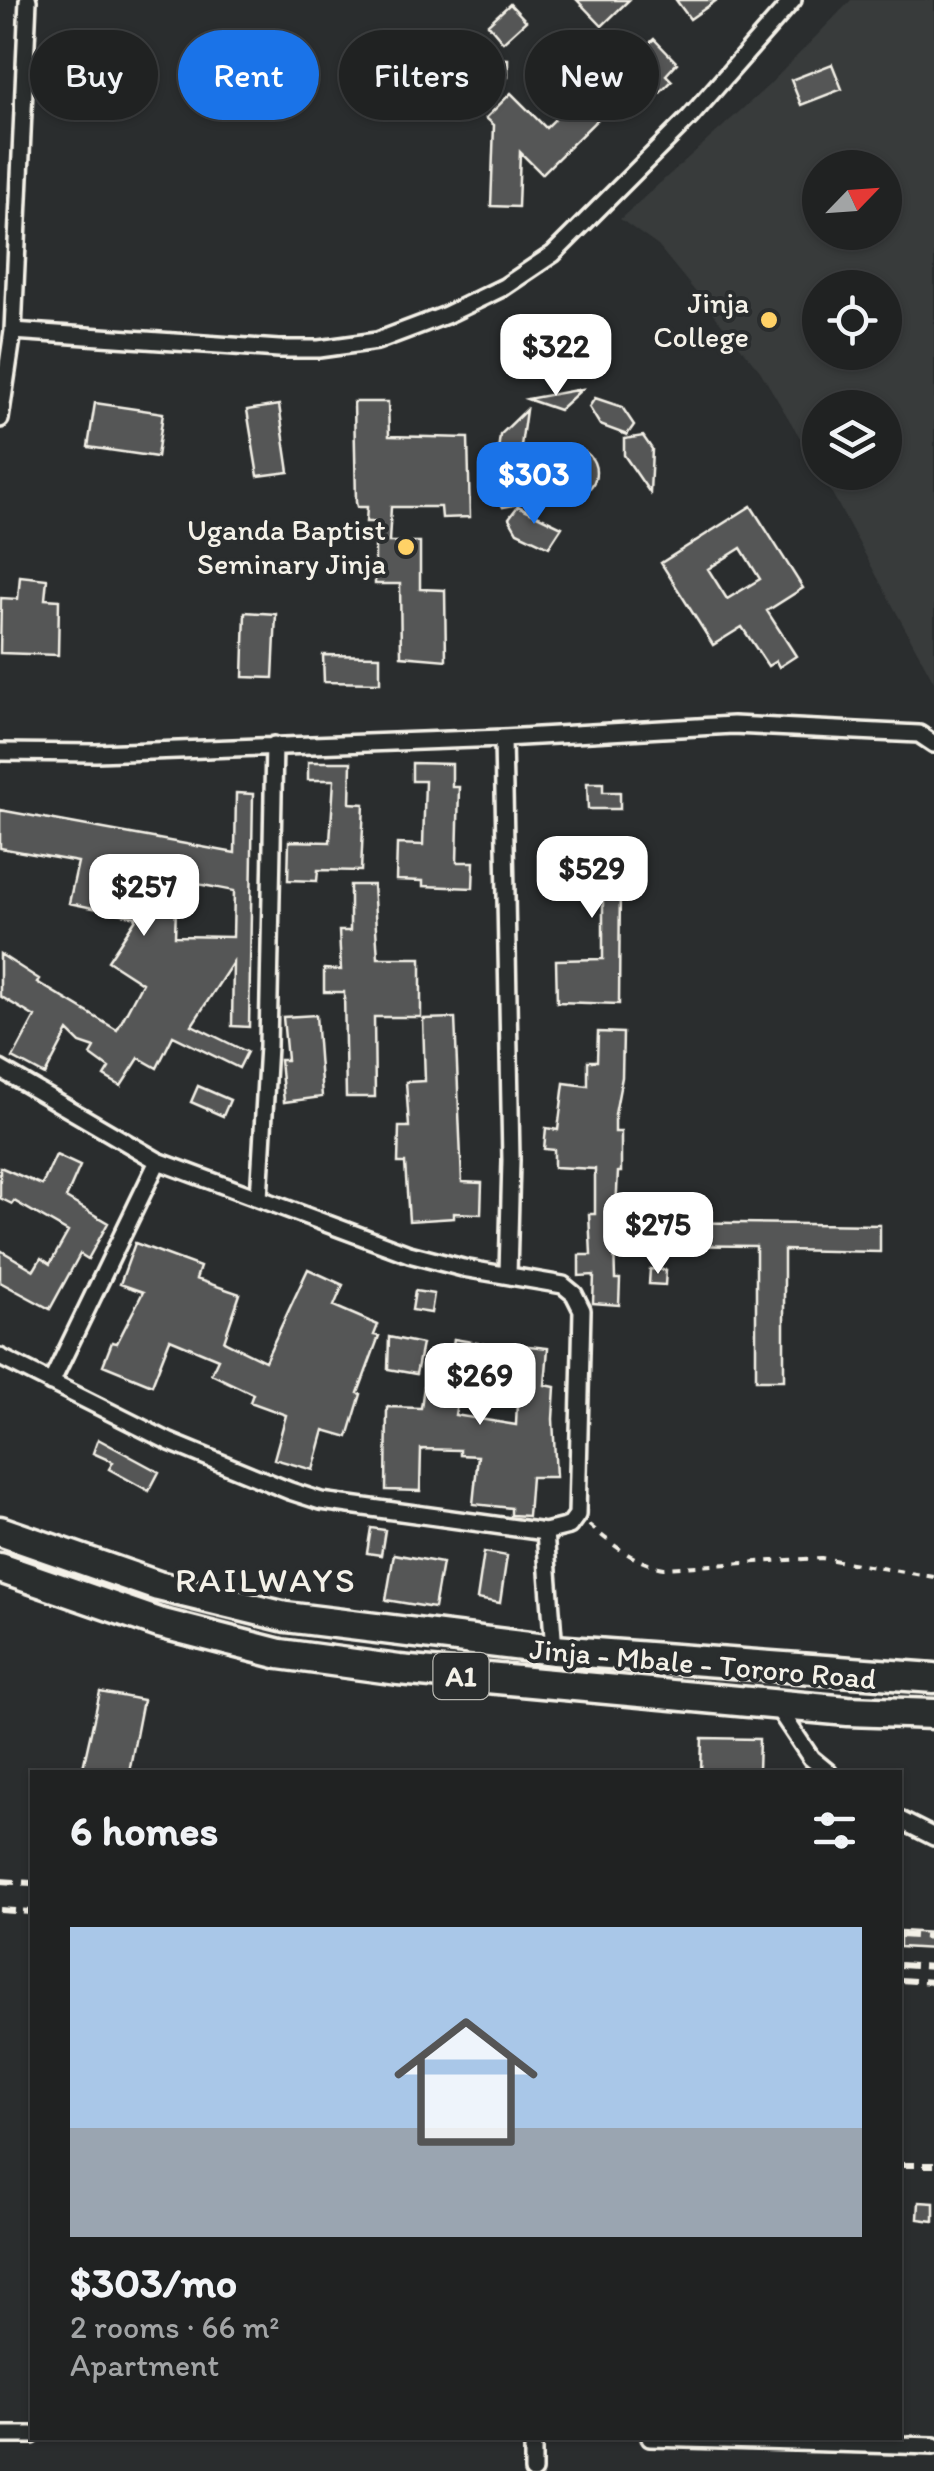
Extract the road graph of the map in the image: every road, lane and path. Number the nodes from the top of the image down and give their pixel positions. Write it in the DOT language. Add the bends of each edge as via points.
graph roads {
  1 [pos="28,0"];
  2 [pos="793,0"];
  3 [pos="13,331"];
  4 [pos="0,419"];
  5 [pos="502,738"];
  6 [pos="274,744"];
  7 [pos="934,744"];
  8 [pos="0,752"];
  9 [pos="0,1069"];
  10 [pos="158,1162"];
  11 [pos="260,1198"];
  12 [pos="508,1274"];
  13 [pos="0,1356"];
  14 [pos="51,1383"];
  15 [pos="578,1515"];
  16 [pos="0,1531"];
  17 [pos="545,1532"];
  18 [pos="0,1568"];
  19 [pos="934,1576"];
  20 [pos="554,1650"];
  21 [pos="934,1678"];
  22 [pos="774,1704"];
  23 [pos="934,1714"];
  24 [pos="826,1770"];
  25 [pos="902,1821"];
  26 [pos="934,1837"];
  27 [pos="30,2434"];
  28 [pos="0,2435"];
  29 [pos="533,2440"];
  30 [pos="721,2440"];
  31 [pos="934,2446"];
  32 [pos="532,2471"];
  1 -- 3 [label="street"];
  2 -- 3 [label="street" via="690,117 554,254 446,315 377,341 319,349"];
  3 -- 4 [label="street"];
  5 -- 6 [label="street"];
  5 -- 7 [label="street" via="733,725 919,734"];
  5 -- 12 [label="street"];
  6 -- 8 [label="street"];
  6 -- 11 [label="street"];
  9 -- 10 [label="street"];
  10 -- 11 [label="street"];
  10 -- 14 [label="street"];
  11 -- 12 [label="street" via="409,1254"];
  12 -- 15 [label="street" via="563,1285 582,1310"];
  13 -- 14 [label="street"];
  14 -- 17 [label="street" via="170,1442 321,1501"];
  15 -- 17 [label="street" via="569,1526"];
  15 -- 19 [label="path" via="647,1565 820,1558"];
  16 -- 20 [label="highway, Jinja - Mbale - Tororo Road / A1" via="158,1586 286,1617"];
  17 -- 20 [label="street"];
  18 -- 22 [label="highway, Jinja - Mbale - Tororo Road / A1" via="159,1623 280,1654"];
  20 -- 21 [label="highway, Jinja - Mbale - Tororo Road / A1"];
  22 -- 23 [label="highway, Jinja - Mbale - Tororo Road / A1"];
  22 -- 24 [label="street"];
  25 -- 26 [label="street"];
  27 -- 28 [label="street"];
  29 -- 32 [label="street"];
  30 -- 31 [label="street"];
}
